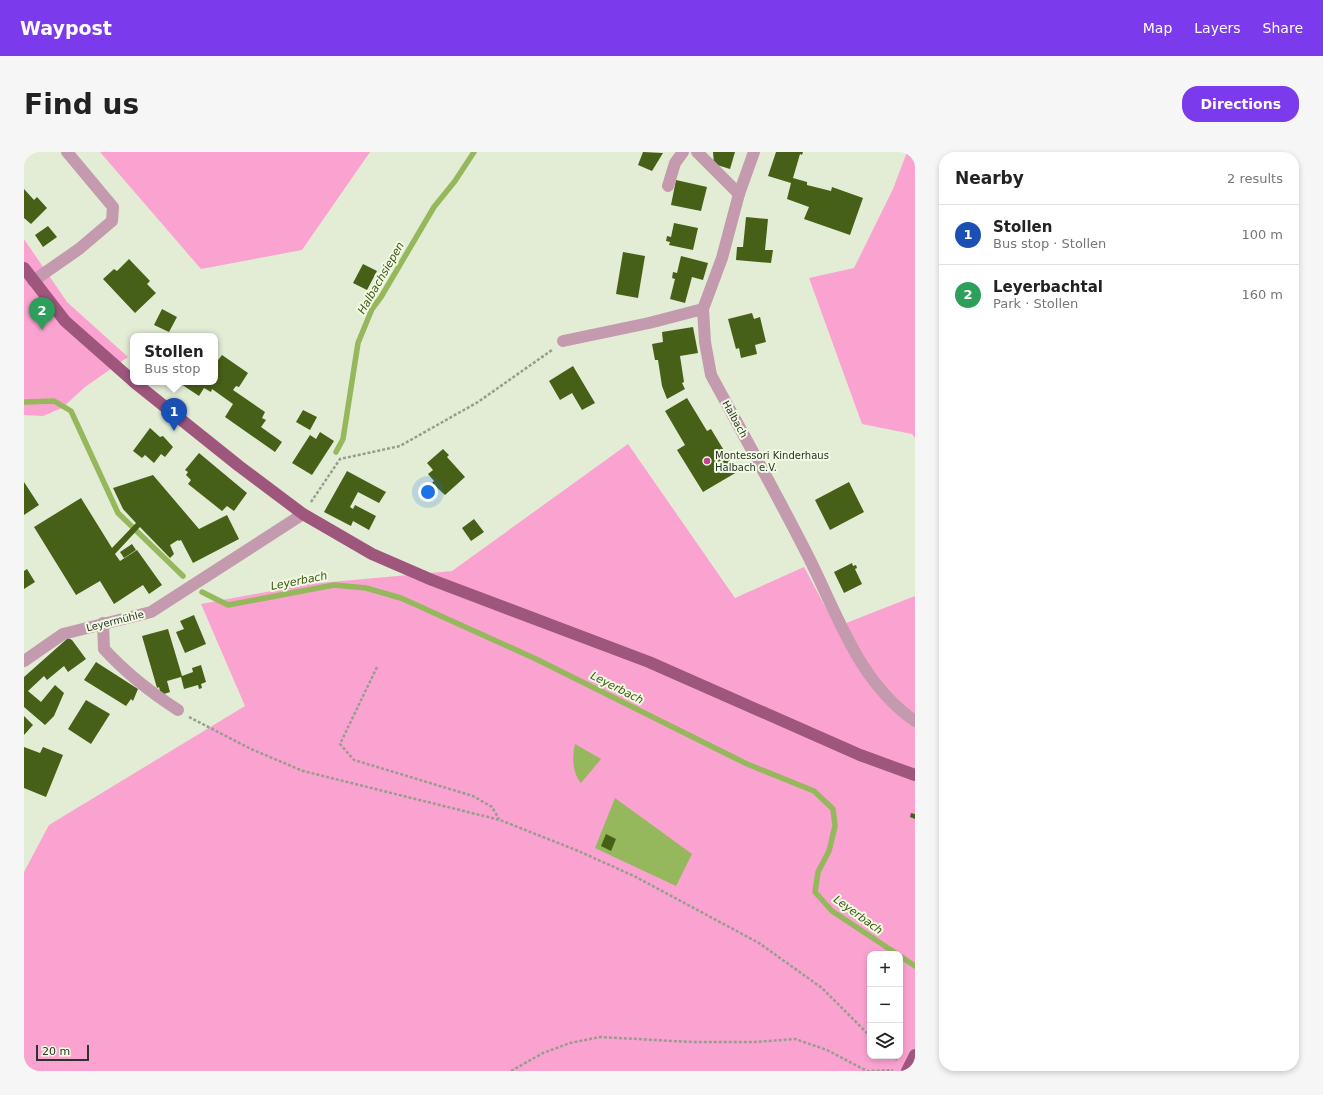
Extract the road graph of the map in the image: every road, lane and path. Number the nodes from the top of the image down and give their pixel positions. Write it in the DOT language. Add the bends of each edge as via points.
graph roads {
  1 [pos="67,152"];
  2 [pos="683,152"];
  3 [pos="697,152"];
  4 [pos="754,152"];
  5 [pos="668,186"];
  6 [pos="739,194"];
  7 [pos="24,268"];
  8 [pos="33,281"];
  9 [pos="703,309"];
  10 [pos="563,342"];
  11 [pos="130,378"];
  12 [pos="138,385"];
  13 [pos="303,514"];
  14 [pos="103,623"];
  15 [pos="24,661"];
  16 [pos="377,667"];
  17 [pos="178,710"];
  18 [pos="915,721"];
  19 [pos="915,775"];
  20 [pos="500,820"];
  21 [pos="867,1033"];
  22 [pos="915,1055"];
  23 [pos="908,1070"];
  24 [pos="511,1071"];
  1 -- 8 [label="street" via="113,207 112,221 79,250"];
  2 -- 5 [label="street" via="675,163"];
  3 -- 6 [label="street"];
  4 -- 6 [label="street, Halbach"];
  6 -- 9 [label="street, Halbach" via="722,258"];
  7 -- 8 [label="main road"];
  8 -- 11 [label="main road" via="65,321"];
  9 -- 10 [label="street"];
  9 -- 18 [label="street, Halbach" via="711,375 807,554 838,620 867,673 878,689"];
  10 -- 13 [label="path" via="478,402 400,446 340,459"];
  12 -- 13 [label="main road"];
  13 -- 14 [label="street, Leyermühle" via="150,612"];
  13 -- 19 [label="main road" via="372,554 432,580 649,662 860,756"];
  14 -- 15 [label="street, Leyermühle" via="63,634"];
  14 -- 17 [label="street" via="104,649 123,670"];
  16 -- 20 [label="path" via="340,744 354,760 473,796 492,807"];
  17 -- 20 [label="path" via="210,730 303,771"];
  20 -- 21 [label="path" via="634,876 760,943 822,988"];
  22 -- 23 [label="main road"];
  23 -- 24 [label="path" via="867,1071 827,1050 795,1039 692,1042 600,1037 570,1043"];
}
